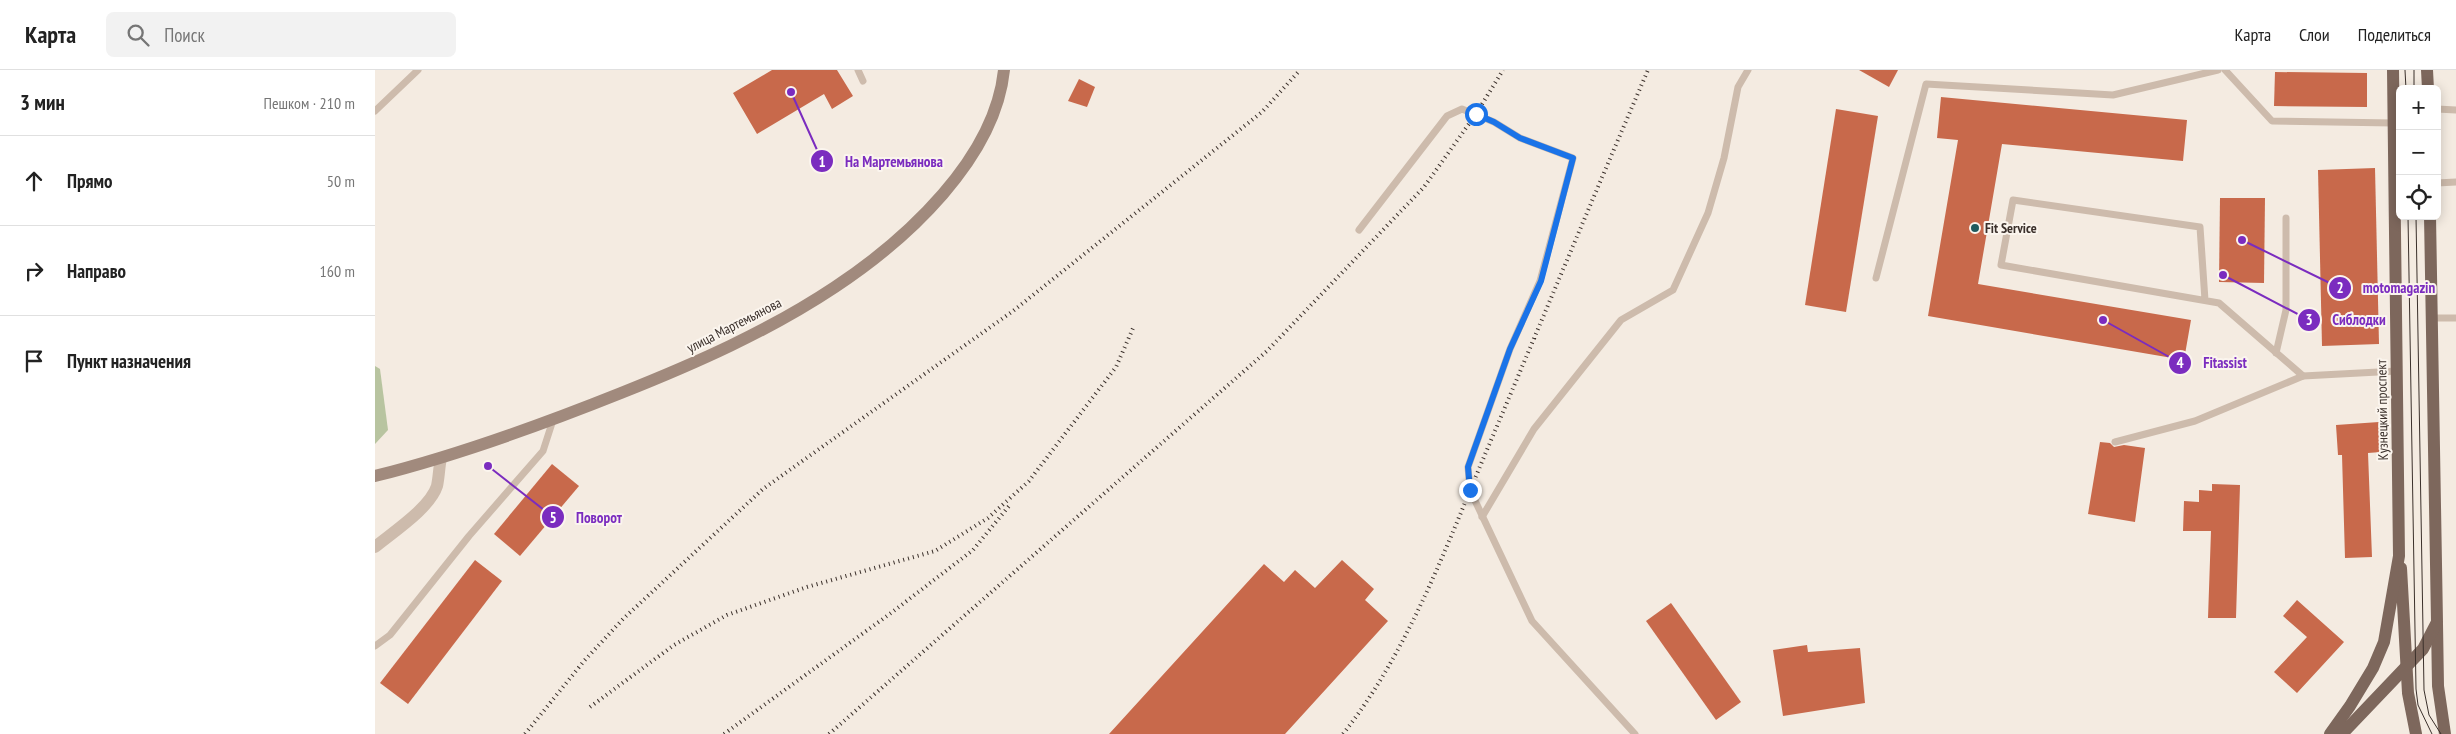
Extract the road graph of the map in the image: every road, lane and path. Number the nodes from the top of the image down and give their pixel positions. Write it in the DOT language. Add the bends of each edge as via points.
graph roads {
  1 [pos="418,70"];
  2 [pos="857,70"];
  3 [pos="1004,70"];
  4 [pos="1749,70"];
  5 [pos="2219,70"];
  6 [pos="2225,70"];
  7 [pos="2393,70"];
  8 [pos="2427,70"];
  9 [pos="863,81"];
  10 [pos="2427,85"];
  11 [pos="2441,110"];
  12 [pos="2456,110"];
  13 [pos="375,111"];
  14 [pos="2393,122"];
  15 [pos="2456,182"];
  16 [pos="2441,183"];
  17 [pos="2286,218"];
  18 [pos="2430,220"];
  19 [pos="1359,230"];
  20 [pos="1876,278"];
  21 [pos="2205,300"];
  22 [pos="2432,318"];
  23 [pos="2456,318"];
  24 [pos="2276,353"];
  25 [pos="2397,371"];
  26 [pos="2303,376"];
  27 [pos="553,420"];
  28 [pos="2115,442"];
  29 [pos="441,458"];
  30 [pos="375,476"];
  31 [pos="1482,517"];
  32 [pos="375,547"];
  33 [pos="2399,556"];
  34 [pos="2437,622"];
  35 [pos="375,646"];
  36 [pos="2406,666"];
  37 [pos="1635,734"];
  38 [pos="2330,734"];
  39 [pos="2342,734"];
  40 [pos="2416,734"];
  41 [pos="2445,734"];
  1 -- 13 [label="lane"];
  2 -- 9 [label="lane"];
  3 -- 27 [label="street, улица Мартемьянова" via="992,118 957,177 871,261 790,314 718,352"];
  4 -- 31 [label="lane" via="1738,87 1708,213 1673,290 1621,320 1534,429"];
  5 -- 20 [label="lane" via="2113,94 1926,84"];
  6 -- 14 [label="lane" via="2272,121"];
  7 -- 14 [label="main road, Кузнецкий проспект"];
  8 -- 10 [label="main road"];
  11 -- 12 [label="lane"];
  14 -- 25 [label="main road, Кузнецкий проспект"];
  15 -- 16 [label="lane"];
  17 -- 24 [label="lane" via="2285,310"];
  18 -- 22 [label="main road"];
  19 -- 31 [label="lane" via="1447,116 1462,109 1494,122 1520,138 1573,158 1541,281 1510,349 1468,467 1470,490"];
  21 -- 21 [label="lane" via="2001,265 2013,200 2200,227"];
  21 -- 24 [label="lane" via="2219,303"];
  22 -- 23 [label="lane"];
  22 -- 34 [label="main road"];
  24 -- 26 [label="lane"];
  25 -- 26 [label="lane"];
  25 -- 33 [label="main road, Кузнецкий проспект"];
  26 -- 28 [label="lane" via="2195,421"];
  27 -- 29 [label="street, улица Мартемьянова"];
  27 -- 35 [label="lane" via="543,451 469,536 390,635"];
  29 -- 30 [label="street, улица Мартемьянова"];
  29 -- 32 [label="street" via="437,485 424,505"];
  31 -- 37 [label="lane" via="1532,621"];
  33 -- 36 [label="main road" via="2404,581"];
  33 -- 38 [label="main road, Кузнецкий проспект" via="2390,615 2377,659 2351,706"];
  34 -- 36 [label="main road" via="2423,649"];
  34 -- 41 [label="main road" via="2438,686"];
  36 -- 39 [label="main road"];
  36 -- 40 [label="main road"];
}
